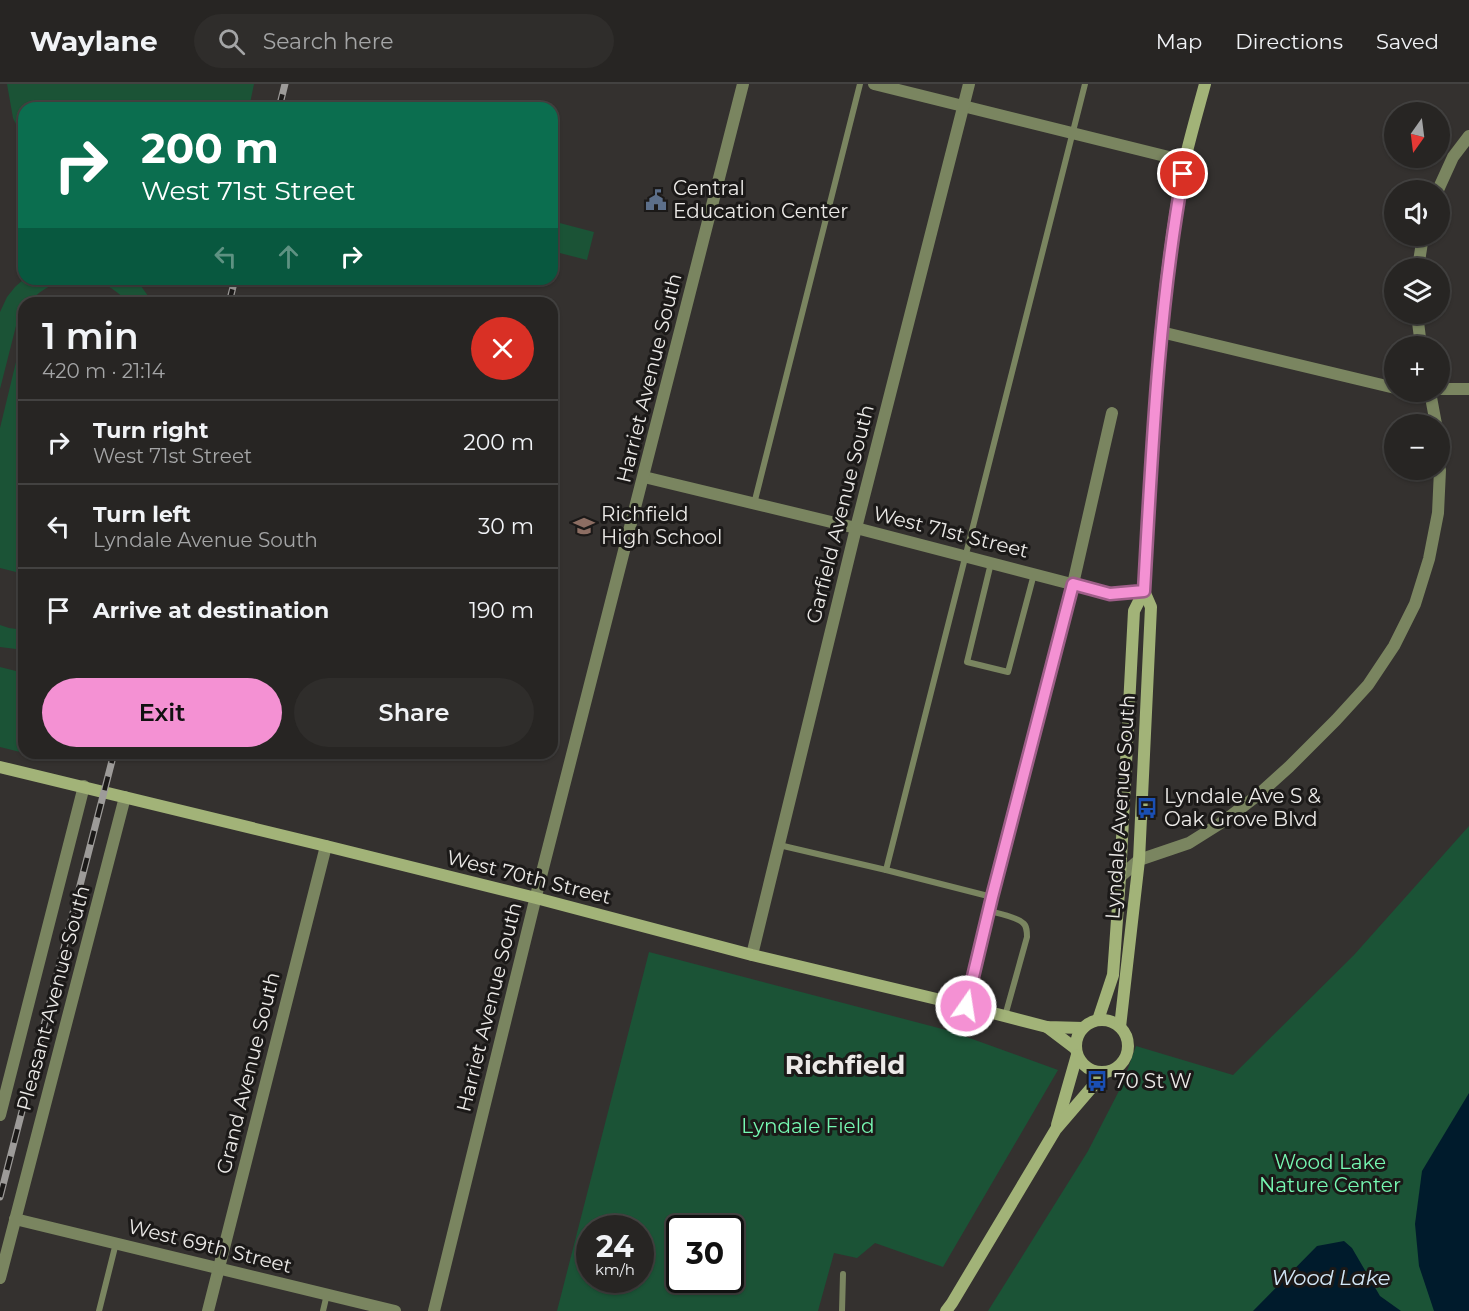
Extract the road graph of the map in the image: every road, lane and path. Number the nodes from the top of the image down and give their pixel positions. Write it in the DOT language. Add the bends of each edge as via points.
graph roads {
  1 [pos="743,84"];
  2 [pos="860,84"];
  3 [pos="874,84"];
  4 [pos="969,84"];
  5 [pos="1085,84"];
  6 [pos="1205,84"];
  7 [pos="963,106"];
  8 [pos="1073,133"];
  9 [pos="1469,136"];
  10 [pos="1185,161"];
  11 [pos="1442,180"];
  12 [pos="1161,332"];
  13 [pos="1384,385"];
  14 [pos="1450,389"];
  15 [pos="1469,389"];
  16 [pos="1112,413"];
  17 [pos="644,477"];
  18 [pos="1439,480"];
  19 [pos="754,504"];
  20 [pos="856,528"];
  21 [pos="966,556"];
  22 [pos="991,563"];
  23 [pos="1034,574"];
  24 [pos="1073,584"];
  25 [pos="1144,591"];
  26 [pos="0,766"];
  27 [pos="84,786"];
  28 [pos="125,796"];
  29 [pos="779,845"];
  30 [pos="326,846"];
  31 [pos="1139,860"];
  32 [pos="886,870"];
  33 [pos="1120,877"];
  34 [pos="992,897"];
  35 [pos="536,898"];
  36 [pos="988,911"];
  37 [pos="752,955"];
  38 [pos="966,1006"];
  39 [pos="1005,1016"];
  40 [pos="1098,1020"];
  41 [pos="1047,1027"];
  42 [pos="1120,1027"];
  43 [pos="1083,1028"];
  44 [pos="1077,1052"];
  45 [pos="1105,1072"];
  46 [pos="0,1115"];
  47 [pos="1056,1129"];
  48 [pos="15,1219"];
  49 [pos="116,1243"];
  50 [pos="219,1268"];
  51 [pos="843,1274"];
  52 [pos="0,1278"];
  53 [pos="327,1294"];
  54 [pos="949,1308"];
  55 [pos="99,1311"];
  56 [pos="208,1311"];
  57 [pos="323,1311"];
  58 [pos="395,1311"];
  59 [pos="434,1311"];
  60 [pos="842,1311"];
  1 -- 17 [label="street, Harriet Avenue South"];
  2 -- 19 [label="lane"];
  3 -- 7 [label="street"];
  4 -- 7 [label="street, Garfield Avenue South"];
  5 -- 8 [label="lane"];
  6 -- 10 [label="main road, Lyndale Avenue South"];
  7 -- 8 [label="street"];
  7 -- 20 [label="street, Garfield Avenue South"];
  8 -- 10 [label="street"];
  8 -- 21 [label="lane"];
  9 -- 11 [label="street"];
  10 -- 12 [label="main road, Lyndale Avenue South"];
  12 -- 13 [label="street"];
  12 -- 25 [label="main road, Lyndale Avenue South"];
  14 -- 15 [label="street"];
  16 -- 24 [label="street"];
  17 -- 19 [label="street, West 71st Street"];
  17 -- 35 [label="street, Harriet Avenue South"];
  18 -- 31 [label="street" via="1429,559 1415,604 1368,685 1289,767 1224,821 1189,843"];
  19 -- 20 [label="street, West 71st Street"];
  20 -- 21 [label="street, West 71st Street"];
  20 -- 29 [label="street, Garfield Avenue South"];
  21 -- 22 [label="street, West 71st Street"];
  21 -- 32 [label="lane"];
  22 -- 23 [label="street, West 71st Street"];
  22 -- 23 [label="lane" via="967,662 1008,672"];
  23 -- 24 [label="street, West 71st Street"];
  24 -- 25 [label="street, West 71st Street" via="1110,594"];
  24 -- 34 [label="street"];
  25 -- 31 [label="main road, Lyndale Avenue South" via="1151,607"];
  25 -- 33 [label="main road, Lyndale Avenue South" via="1134,611"];
  26 -- 27 [label="main road, West 70th Street"];
  27 -- 28 [label="main road, West 70th Street"];
  27 -- 46 [label="street, Pleasant Avenue South"];
  28 -- 30 [label="main road, West 70th Street"];
  28 -- 48 [label="street, Pleasant Avenue South"];
  29 -- 32 [label="lane"];
  29 -- 37 [label="street, Garfield Avenue South"];
  30 -- 35 [label="main road, West 70th Street"];
  30 -- 50 [label="street, Grand Avenue South"];
  31 -- 33 [label="street"];
  31 -- 42 [label="main road, Lyndale Avenue South"];
  32 -- 34 [label="lane"];
  33 -- 40 [label="main road, Lyndale Avenue South" via="1113,975"];
  34 -- 36 [label="street"];
  35 -- 37 [label="main road, West 70th Street"];
  35 -- 59 [label="street, Harriet Avenue South"];
  36 -- 38 [label="street"];
  36 -- 39 [label="lane" via="1019,920 1026,928 1027,937"];
  37 -- 38 [label="main road, West 70th Street"];
  38 -- 39 [label="main road, West 70th Street"];
  39 -- 41 [label="main road, West 70th Street"];
  40 -- 42 [label="main road"];
  40 -- 43 [label="main road"];
  41 -- 43 [label="main road, West 70th Street"];
  41 -- 44 [label="main road, West 70th Street"];
  42 -- 45 [label="main road, Lyndale Avenue South" via="1128,1050 1120,1065"];
  43 -- 44 [label="main road, Lyndale Avenue South" via="1078,1035"];
  44 -- 45 [label="main road" via="1088,1068"];
  44 -- 47 [label="main road, Lyndale Avenue South"];
  45 -- 47 [label="main road, Lyndale Avenue South"];
  47 -- 54 [label="main road, Lyndale Avenue South"];
  48 -- 49 [label="street, West 69th Street"];
  48 -- 52 [label="street, Pleasant Avenue South"];
  49 -- 50 [label="street, West 69th Street"];
  49 -- 55 [label="lane"];
  50 -- 53 [label="street, West 69th Street"];
  50 -- 56 [label="street, Grand Avenue South"];
  51 -- 60 [label="lane"];
  53 -- 57 [label="lane"];
  53 -- 58 [label="street, West 69th Street"];
}
